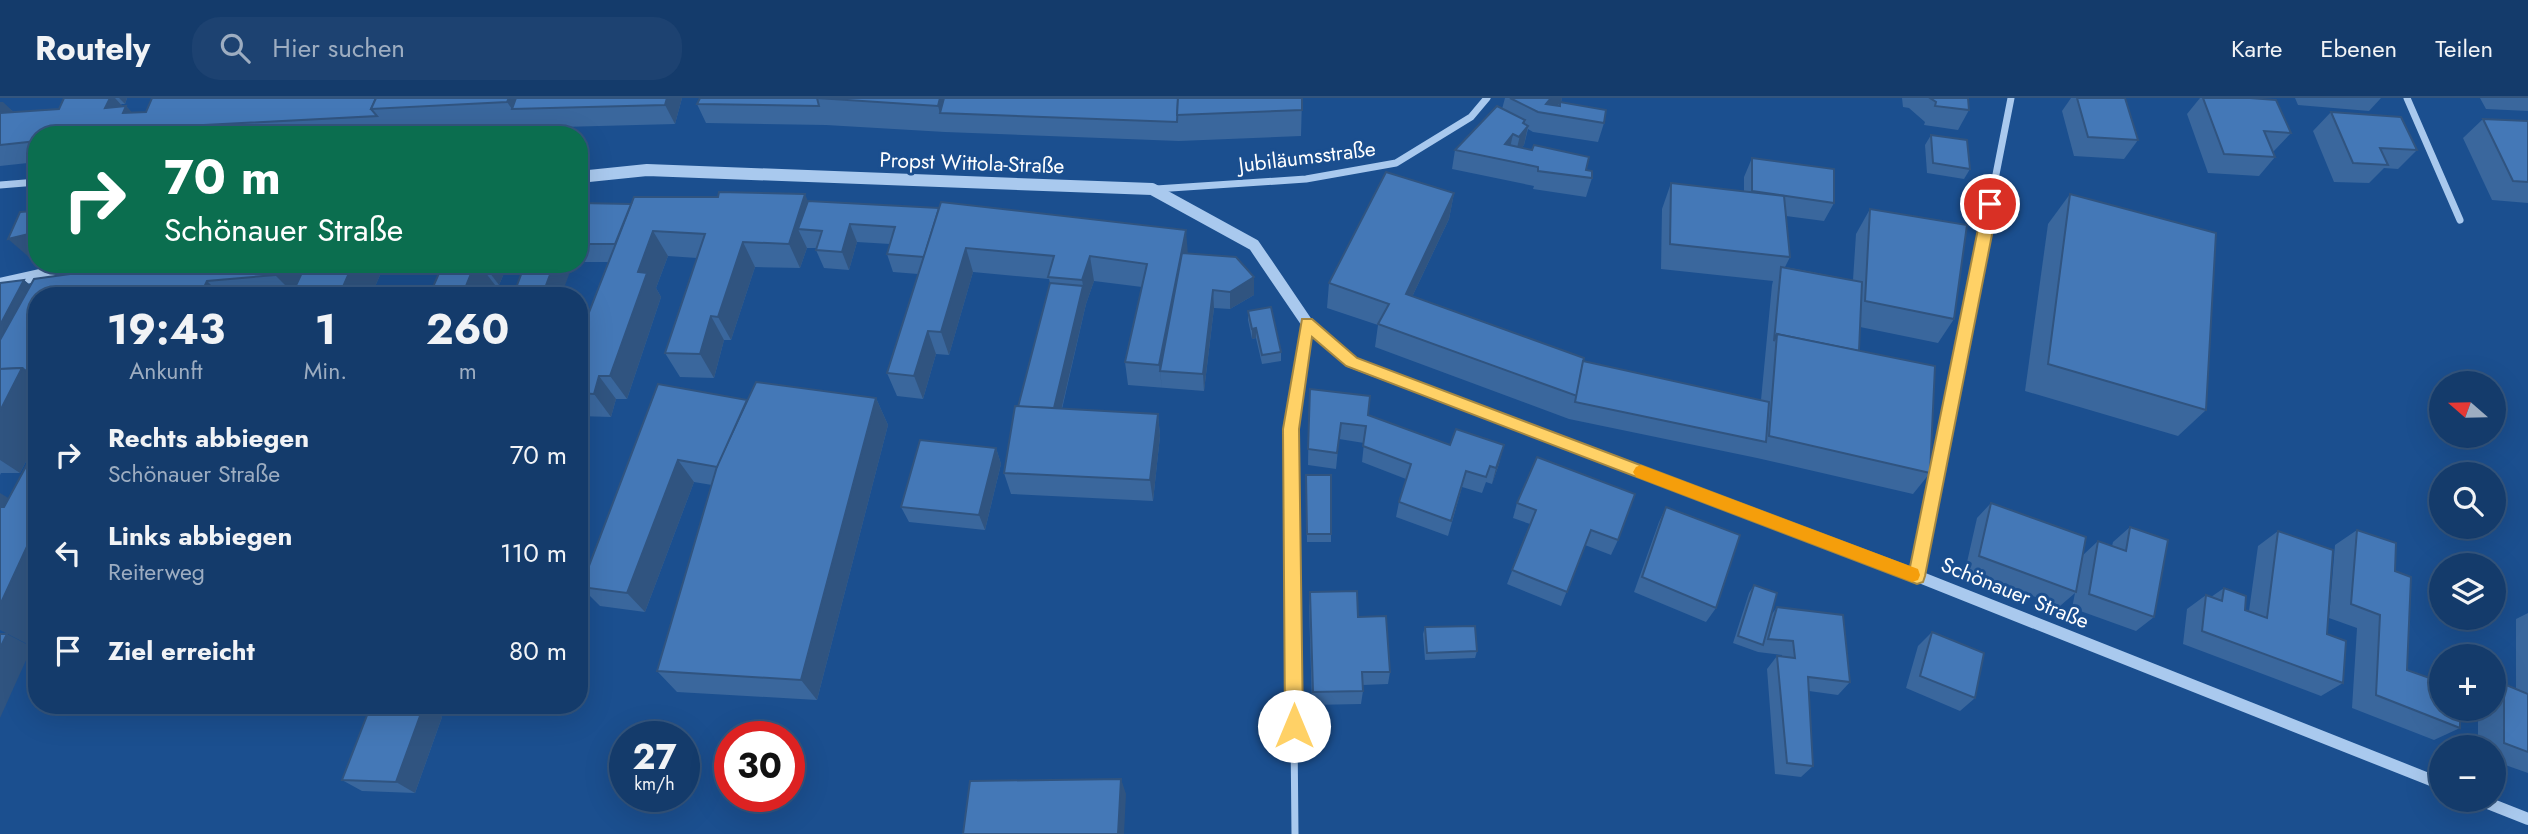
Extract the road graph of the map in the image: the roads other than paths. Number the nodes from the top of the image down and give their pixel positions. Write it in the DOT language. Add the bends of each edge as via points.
graph roads {
  1 [pos="1487,98"];
  2 [pos="2011,98"];
  3 [pos="2407,98"];
  4 [pos="588,176"];
  5 [pos="28,182"];
  6 [pos="0,185"];
  7 [pos="1152,189"];
  8 [pos="2460,220"];
  9 [pos="49,273"];
  10 [pos="0,284"];
  11 [pos="1307,323"];
  12 [pos="1917,576"];
  13 [pos="2429,779"];
  14 [pos="2506,810"];
  15 [pos="2528,819"];
  16 [pos="1295,834"];
  1 -- 7 [label="street, Jubiläumsstraße" via="1471,117 1396,163 1306,179"];
  2 -- 12 [label="street"];
  3 -- 8 [label="street"];
  4 -- 7 [label="street, Propst Wittola-Straße" via="647,170"];
  5 -- 6 [label="street"];
  7 -- 11 [label="street, Propst Wittola-Straße" via="1254,245"];
  9 -- 10 [label="street"];
  11 -- 12 [label="street, Schönauer Straße" via="1351,362"];
  11 -- 16 [label="street" via="1291,429"];
  12 -- 13 [label="street, Schönauer Straße"];
  14 -- 15 [label="street"];
}
